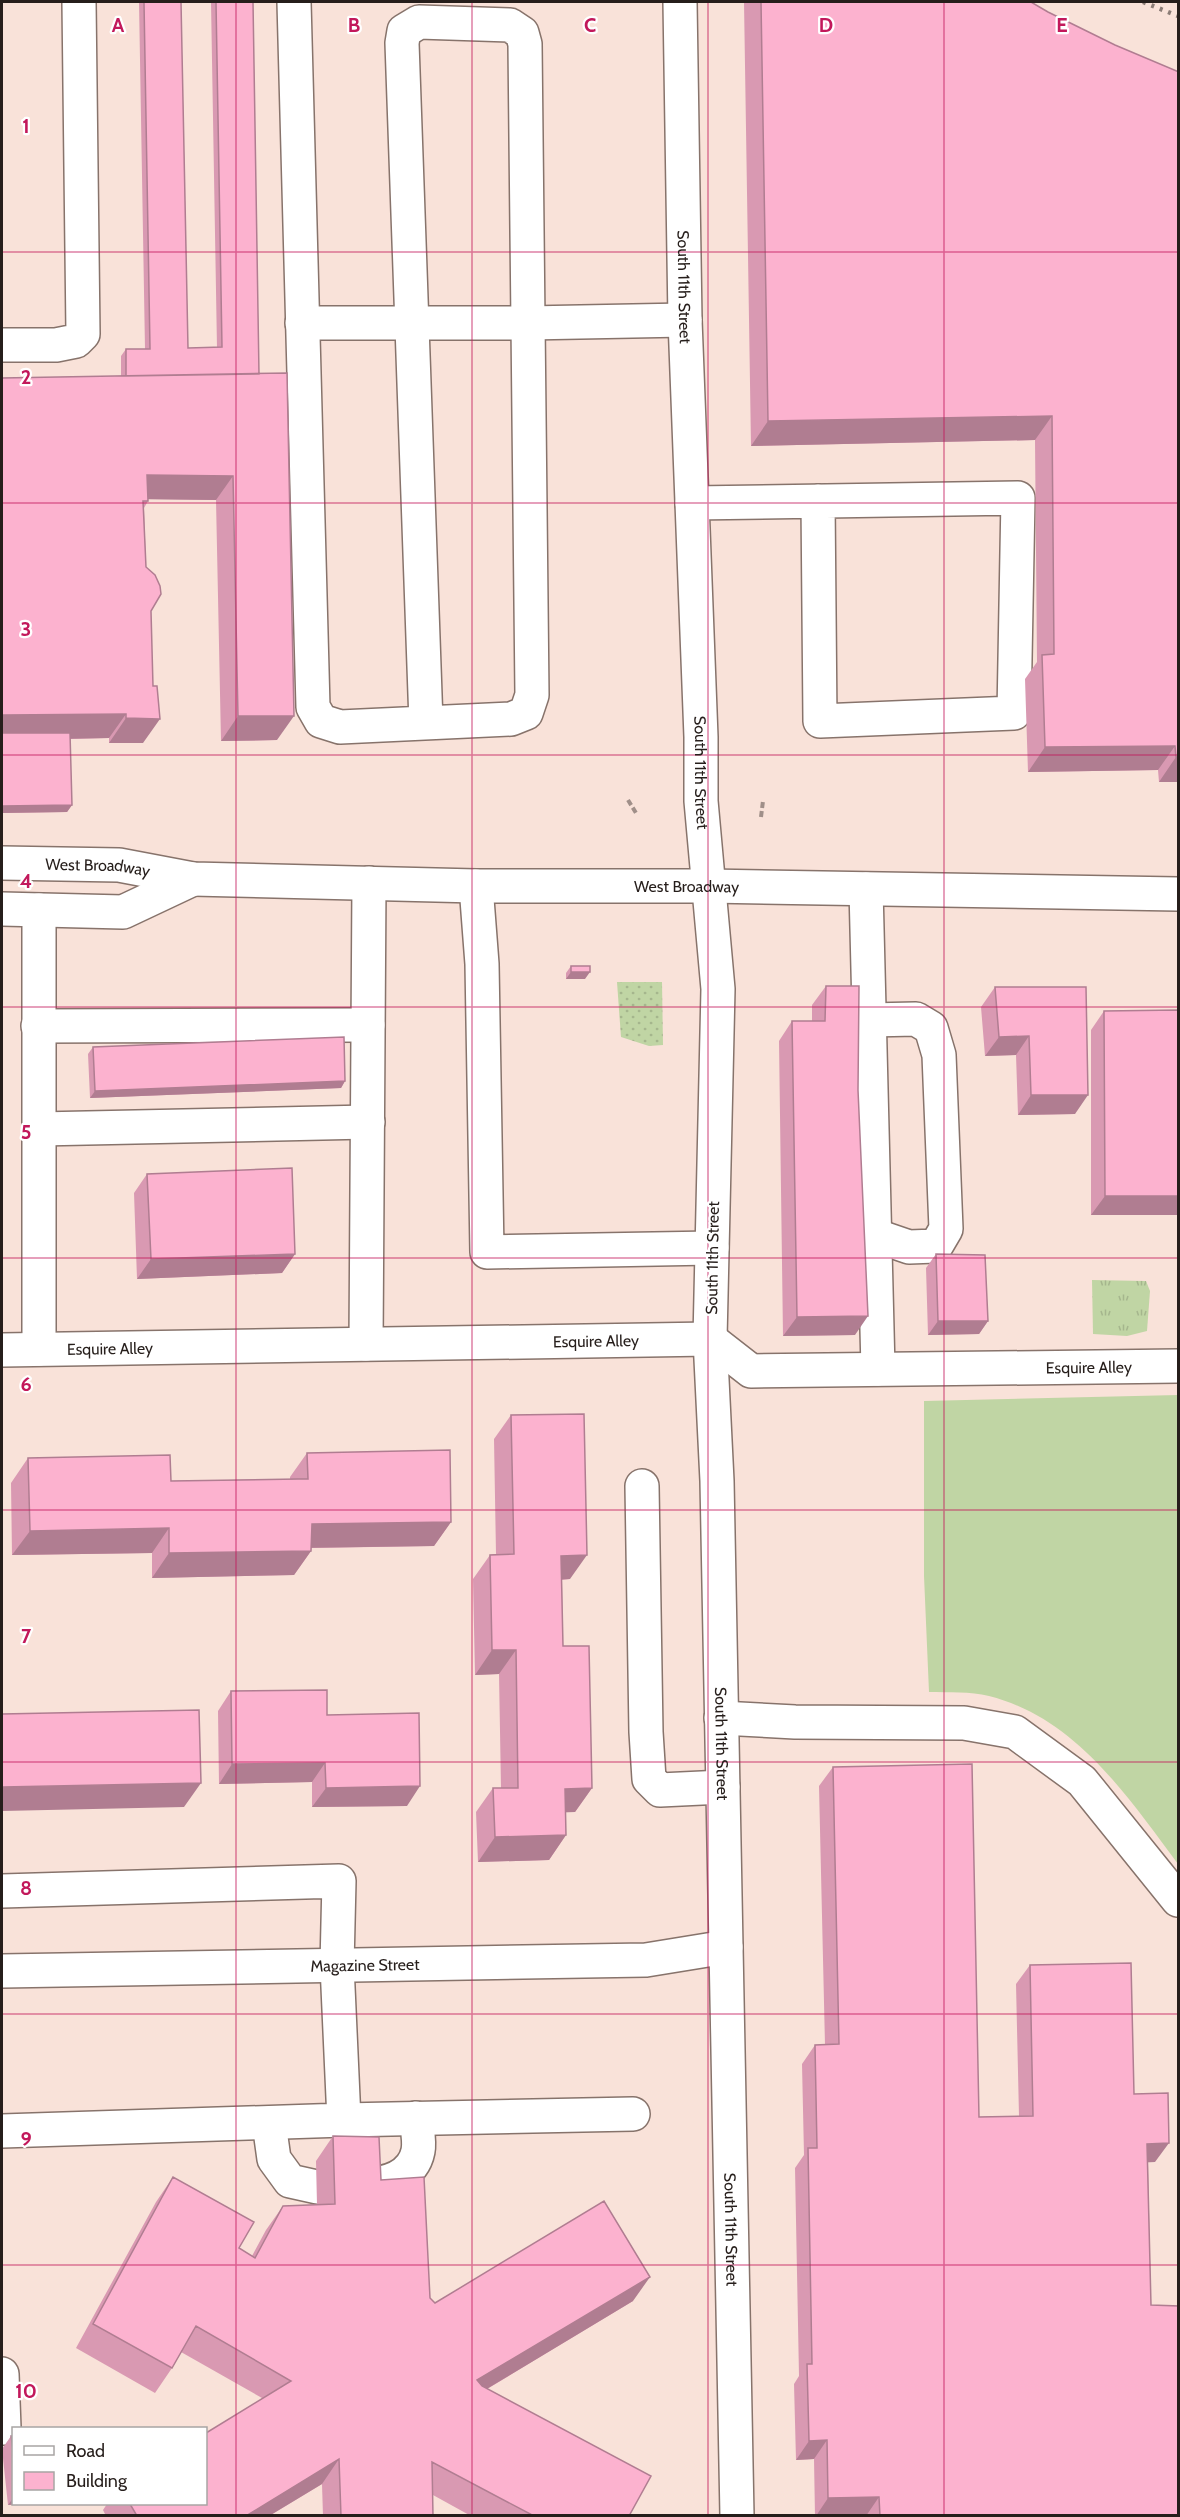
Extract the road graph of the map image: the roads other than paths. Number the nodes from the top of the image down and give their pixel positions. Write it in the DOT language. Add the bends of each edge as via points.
graph roads {
  1 [pos="79,2"];
  2 [pos="294,2"];
  3 [pos="680,2"];
  4 [pos="685,320"];
  5 [pos="302,322"];
  6 [pos="412,323"];
  7 [pos="528,323"];
  8 [pos="2,345"];
  9 [pos="818,501"];
  10 [pos="692,502"];
  11 [pos="426,723"];
  12 [pos="2,863"];
  13 [pos="193,879"];
  14 [pos="369,883"];
  15 [pos="476,886"];
  16 [pos="708,886"];
  17 [pos="866,889"];
  18 [pos="1179,894"];
  19 [pos="2,909"];
  20 [pos="39,910"];
  21 [pos="869,1020"];
  22 [pos="368,1025"];
  23 [pos="38,1026"];
  24 [pos="368,1122"];
  25 [pos="39,1129"];
  26 [pos="874,1235"];
  27 [pos="712,1248"];
  28 [pos="710,1339"];
  29 [pos="366,1344"];
  30 [pos="39,1349"];
  31 [pos="2,1350"];
  32 [pos="1179,1366"];
  33 [pos="878,1369"];
  34 [pos="642,1486"];
  35 [pos="722,1718"];
  36 [pos="723,1787"];
  37 [pos="2,1891"];
  38 [pos="1179,1900"];
  39 [pos="726,1947"];
  40 [pos="337,1965"];
  41 [pos="2,1971"];
  42 [pos="633,2115"];
  43 [pos="416,2118"];
  44 [pos="344,2120"];
  45 [pos="269,2122"];
  46 [pos="2,2131"];
  47 [pos="363,2185"];
  48 [pos="316,2187"];
  49 [pos="2,2374"];
  50 [pos="2,2428"];
  51 [pos="737,2516"];
  1 -- 8 [label="street" via="83,334 76,341 56,345"];
  2 -- 5 [label="street"];
  3 -- 4 [label="street, South 11th Street"];
  4 -- 7 [label="street"];
  4 -- 10 [label="street, South 11th Street"];
  5 -- 6 [label="street"];
  5 -- 11 [label="street" via="313,707 321,721 340,727"];
  6 -- 7 [label="street"];
  6 -- 7 [label="street" via="402,43 404,32 419,22 510,25 522,33"];
  6 -- 11 [label="street"];
  7 -- 11 [label="street" via="532,695 526,713 511,719"];
  9 -- 9 [label="street" via="1018,498 1014,714 820,721"];
  9 -- 10 [label="street"];
  10 -- 16 [label="street, South 11th Street" via="701,801"];
  12 -- 13 [label="street, West Broadway" via="119,865"];
  13 -- 14 [label="street, West Broadway"];
  13 -- 20 [label="street, West Broadway" via="123,912"];
  14 -- 15 [label="street, West Broadway"];
  14 -- 22 [label="street"];
  15 -- 16 [label="street, West Broadway"];
  15 -- 27 [label="street" via="482,964 487,1252"];
  16 -- 17 [label="street, West Broadway"];
  16 -- 27 [label="street, South 11th Street" via="718,989"];
  17 -- 18 [label="street, West Broadway"];
  17 -- 21 [label="street"];
  19 -- 20 [label="street, West Broadway"];
  20 -- 23 [label="street"];
  21 -- 26 [label="street"];
  21 -- 26 [label="street" via="916,1019 931,1028 939,1055 946,1229 936,1246 909,1247"];
  22 -- 23 [label="street"];
  22 -- 24 [label="street"];
  23 -- 25 [label="street"];
  24 -- 25 [label="street"];
  24 -- 29 [label="street"];
  25 -- 30 [label="street"];
  26 -- 33 [label="street"];
  27 -- 28 [label="street, South 11th Street"];
  28 -- 29 [label="street, Esquire Alley"];
  28 -- 33 [label="street, Esquire Alley" via="751,1371"];
  28 -- 35 [label="street, South 11th Street"];
  29 -- 30 [label="street, Esquire Alley"];
  30 -- 31 [label="street, Esquire Alley"];
  32 -- 33 [label="street, Esquire Alley"];
  34 -- 36 [label="street" via="649,1779 660,1790"];
  35 -- 36 [label="street, South 11th Street"];
  35 -- 38 [label="street" via="964,1723 1015,1732 1082,1781"];
  36 -- 39 [label="street, South 11th Street"];
  37 -- 40 [label="street" via="339,1881"];
  39 -- 40 [label="street, Magazine Street" via="646,1960"];
  39 -- 51 [label="street, South 11th Street"];
  40 -- 41 [label="street, Magazine Street"];
  40 -- 44 [label="street"];
  42 -- 43 [label="street"];
  43 -- 44 [label="street"];
  43 -- 47 [label="street" via="418,2151 406,2173 382,2184"];
  44 -- 45 [label="street"];
  45 -- 46 [label="street"];
  45 -- 48 [label="street" via="274,2159 290,2181"];
  49 -- 50 [label="street"];
}
